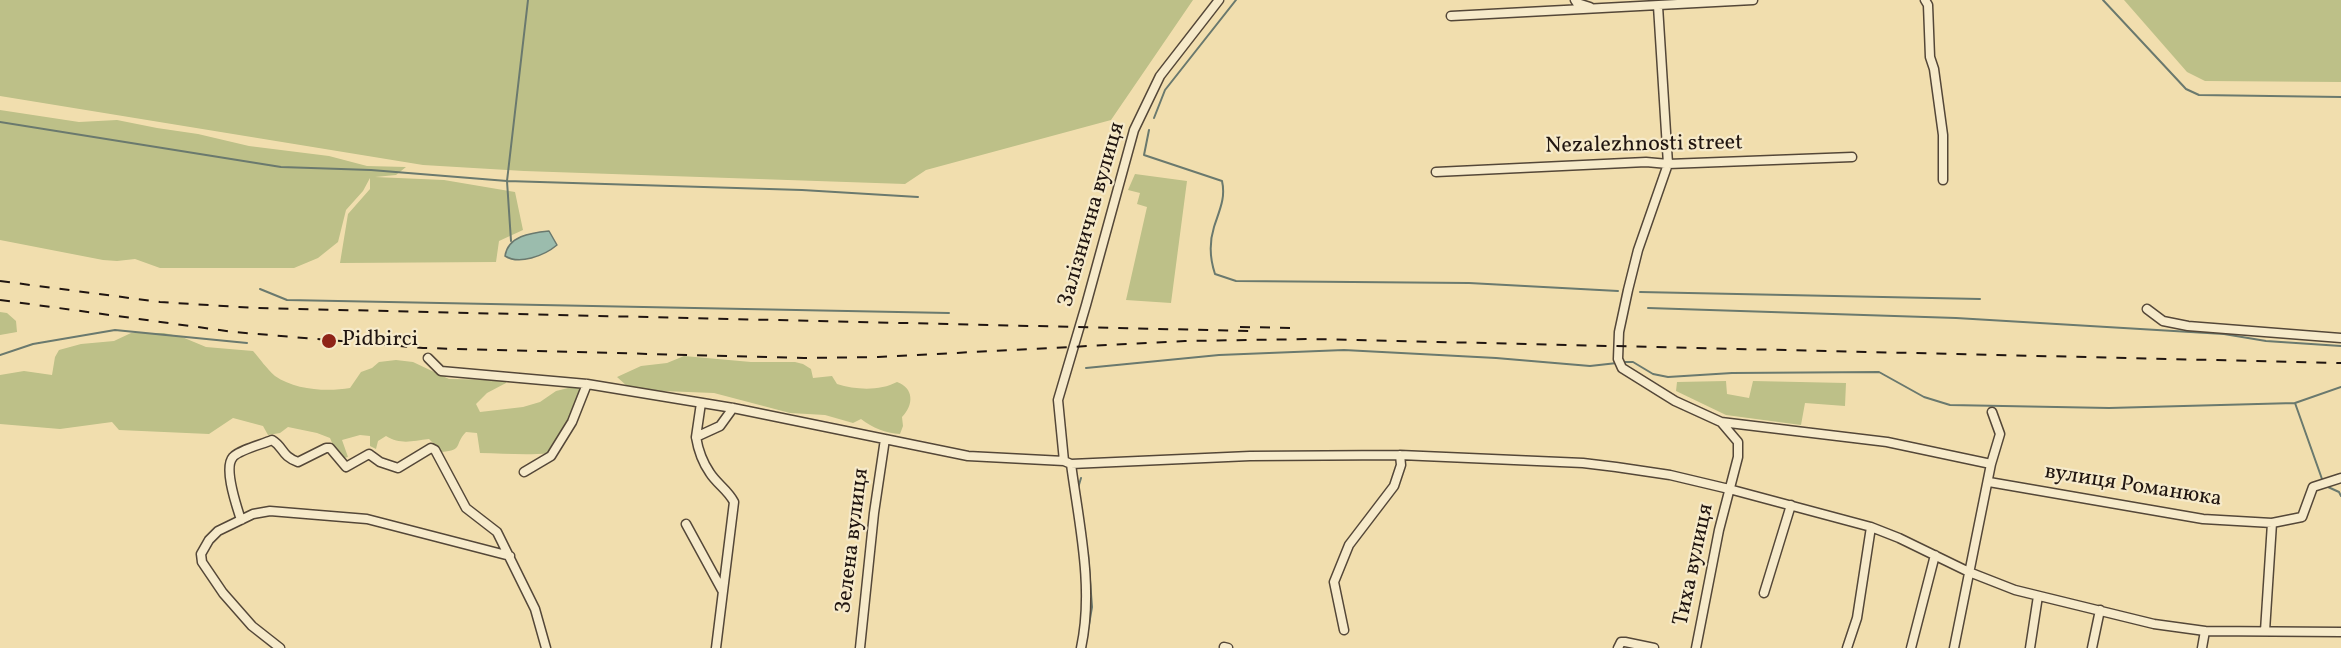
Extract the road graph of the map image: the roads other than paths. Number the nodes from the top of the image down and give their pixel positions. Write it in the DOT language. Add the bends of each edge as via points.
graph roads {
  1 [pos="1219,0"];
  2 [pos="1575,0"];
  3 [pos="1753,0"];
  4 [pos="1925,0"];
  5 [pos="1718,1"];
  6 [pos="1658,6"];
  7 [pos="1596,9"];
  8 [pos="1451,16"];
  9 [pos="1852,157"];
  10 [pos="1668,164"];
  11 [pos="1436,172"];
  12 [pos="1943,180"];
  13 [pos="2147,309"];
  14 [pos="2341,338"];
  15 [pos="428,358"];
  16 [pos="587,384"];
  17 [pos="701,403"];
  18 [pos="733,408"];
  19 [pos="1992,412"];
  20 [pos="1721,422"];
  21 [pos="696,437"];
  22 [pos="885,439"];
  23 [pos="1400,455"];
  24 [pos="1067,463"];
  25 [pos="1992,464"];
  26 [pos="524,472"];
  27 [pos="2341,478"];
  28 [pos="1989,482"];
  29 [pos="1730,489"];
  30 [pos="1791,505"];
  31 [pos="241,520"];
  32 [pos="2272,524"];
  33 [pos="686,525"];
  34 [pos="1871,527"];
  35 [pos="1935,555"];
  36 [pos="510,556"];
  37 [pos="1969,572"];
  38 [pos="722,590"];
  39 [pos="1764,593"];
  40 [pos="2038,596"];
  41 [pos="2100,610"];
  42 [pos="1344,630"];
  43 [pos="2205,631"];
  44 [pos="2265,631"];
  45 [pos="2341,632"];
  46 [pos="1619,645"];
  47 [pos="280,648"];
  48 [pos="546,648"];
  49 [pos="716,648"];
  50 [pos="860,648"];
  51 [pos="1081,648"];
  52 [pos="1654,648"];
  53 [pos="1696,648"];
  54 [pos="1847,648"];
  55 [pos="1911,648"];
  56 [pos="1954,648"];
  57 [pos="2030,648"];
  58 [pos="2092,648"];
  59 [pos="2202,648"];
  1 -- 24 [label="street, Залізнична вулиця" via="1160,76 1134,130 1058,400"];
  2 -- 7 [label="street"];
  3 -- 5 [label="street"];
  4 -- 12 [label="street" via="1943,135"];
  5 -- 6 [label="street"];
  6 -- 7 [label="street"];
  6 -- 10 [label="street"];
  7 -- 8 [label="street"];
  9 -- 10 [label="street, Nezalezhnosti street"];
  10 -- 11 [label="street, Nezalezhnosti street"];
  10 -- 20 [label="street" via="1638,250 1618,338 1620,363 1675,401"];
  13 -- 14 [label="street" via="2163,321 2188,326"];
  15 -- 16 [label="street" via="441,371"];
  16 -- 17 [label="street"];
  16 -- 26 [label="street" via="572,422 551,456"];
  17 -- 18 [label="street"];
  17 -- 21 [label="street"];
  18 -- 21 [label="street" via="720,426"];
  18 -- 22 [label="street"];
  19 -- 25 [label="street" via="2000,434"];
  20 -- 25 [label="street" via="1887,442"];
  20 -- 29 [label="street" via="1738,442"];
  21 -- 38 [label="street" via="709,472 734,502"];
  22 -- 24 [label="street" via="968,456"];
  22 -- 50 [label="street, Зелена вулиця"];
  23 -- 24 [label="street"];
  23 -- 29 [label="street" via="1583,463 1670,475"];
  23 -- 42 [label="street" via="1394,486 1349,545 1334,582"];
  24 -- 51 [label="street, Залізнична вулиця" via="1086,590"];
  25 -- 28 [label="street"];
  27 -- 32 [label="street, вулиця Романюка" via="2313,487 2302,517"];
  28 -- 32 [label="street, вулиця Романюка" via="2203,519"];
  28 -- 37 [label="street"];
  29 -- 30 [label="street"];
  29 -- 53 [label="street, Тиха вулиця"];
  30 -- 34 [label="street"];
  30 -- 39 [label="street"];
  31 -- 36 [label="street" via="270,511 367,519"];
  31 -- 36 [label="street" via="229,464 234,455 272,440 283,455 298,462 330,448 346,467 369,454 398,468 431,448 466,508 497,532"];
  31 -- 47 [label="street" via="209,540 201,554 202,562 252,626"];
  32 -- 44 [label="street"];
  33 -- 38 [label="street"];
  34 -- 35 [label="street"];
  34 -- 54 [label="street" via="1857,618"];
  35 -- 37 [label="street"];
  35 -- 55 [label="street"];
  36 -- 48 [label="street" via="535,609"];
  37 -- 40 [label="street"];
  37 -- 56 [label="street"];
  38 -- 49 [label="street"];
  40 -- 41 [label="street"];
  40 -- 57 [label="street"];
  41 -- 43 [label="street" via="2154,624"];
  41 -- 58 [label="street"];
  43 -- 44 [label="street"];
  43 -- 59 [label="street"];
  44 -- 45 [label="street"];
  46 -- 52 [label="street, Тиха вулиця"];
}
